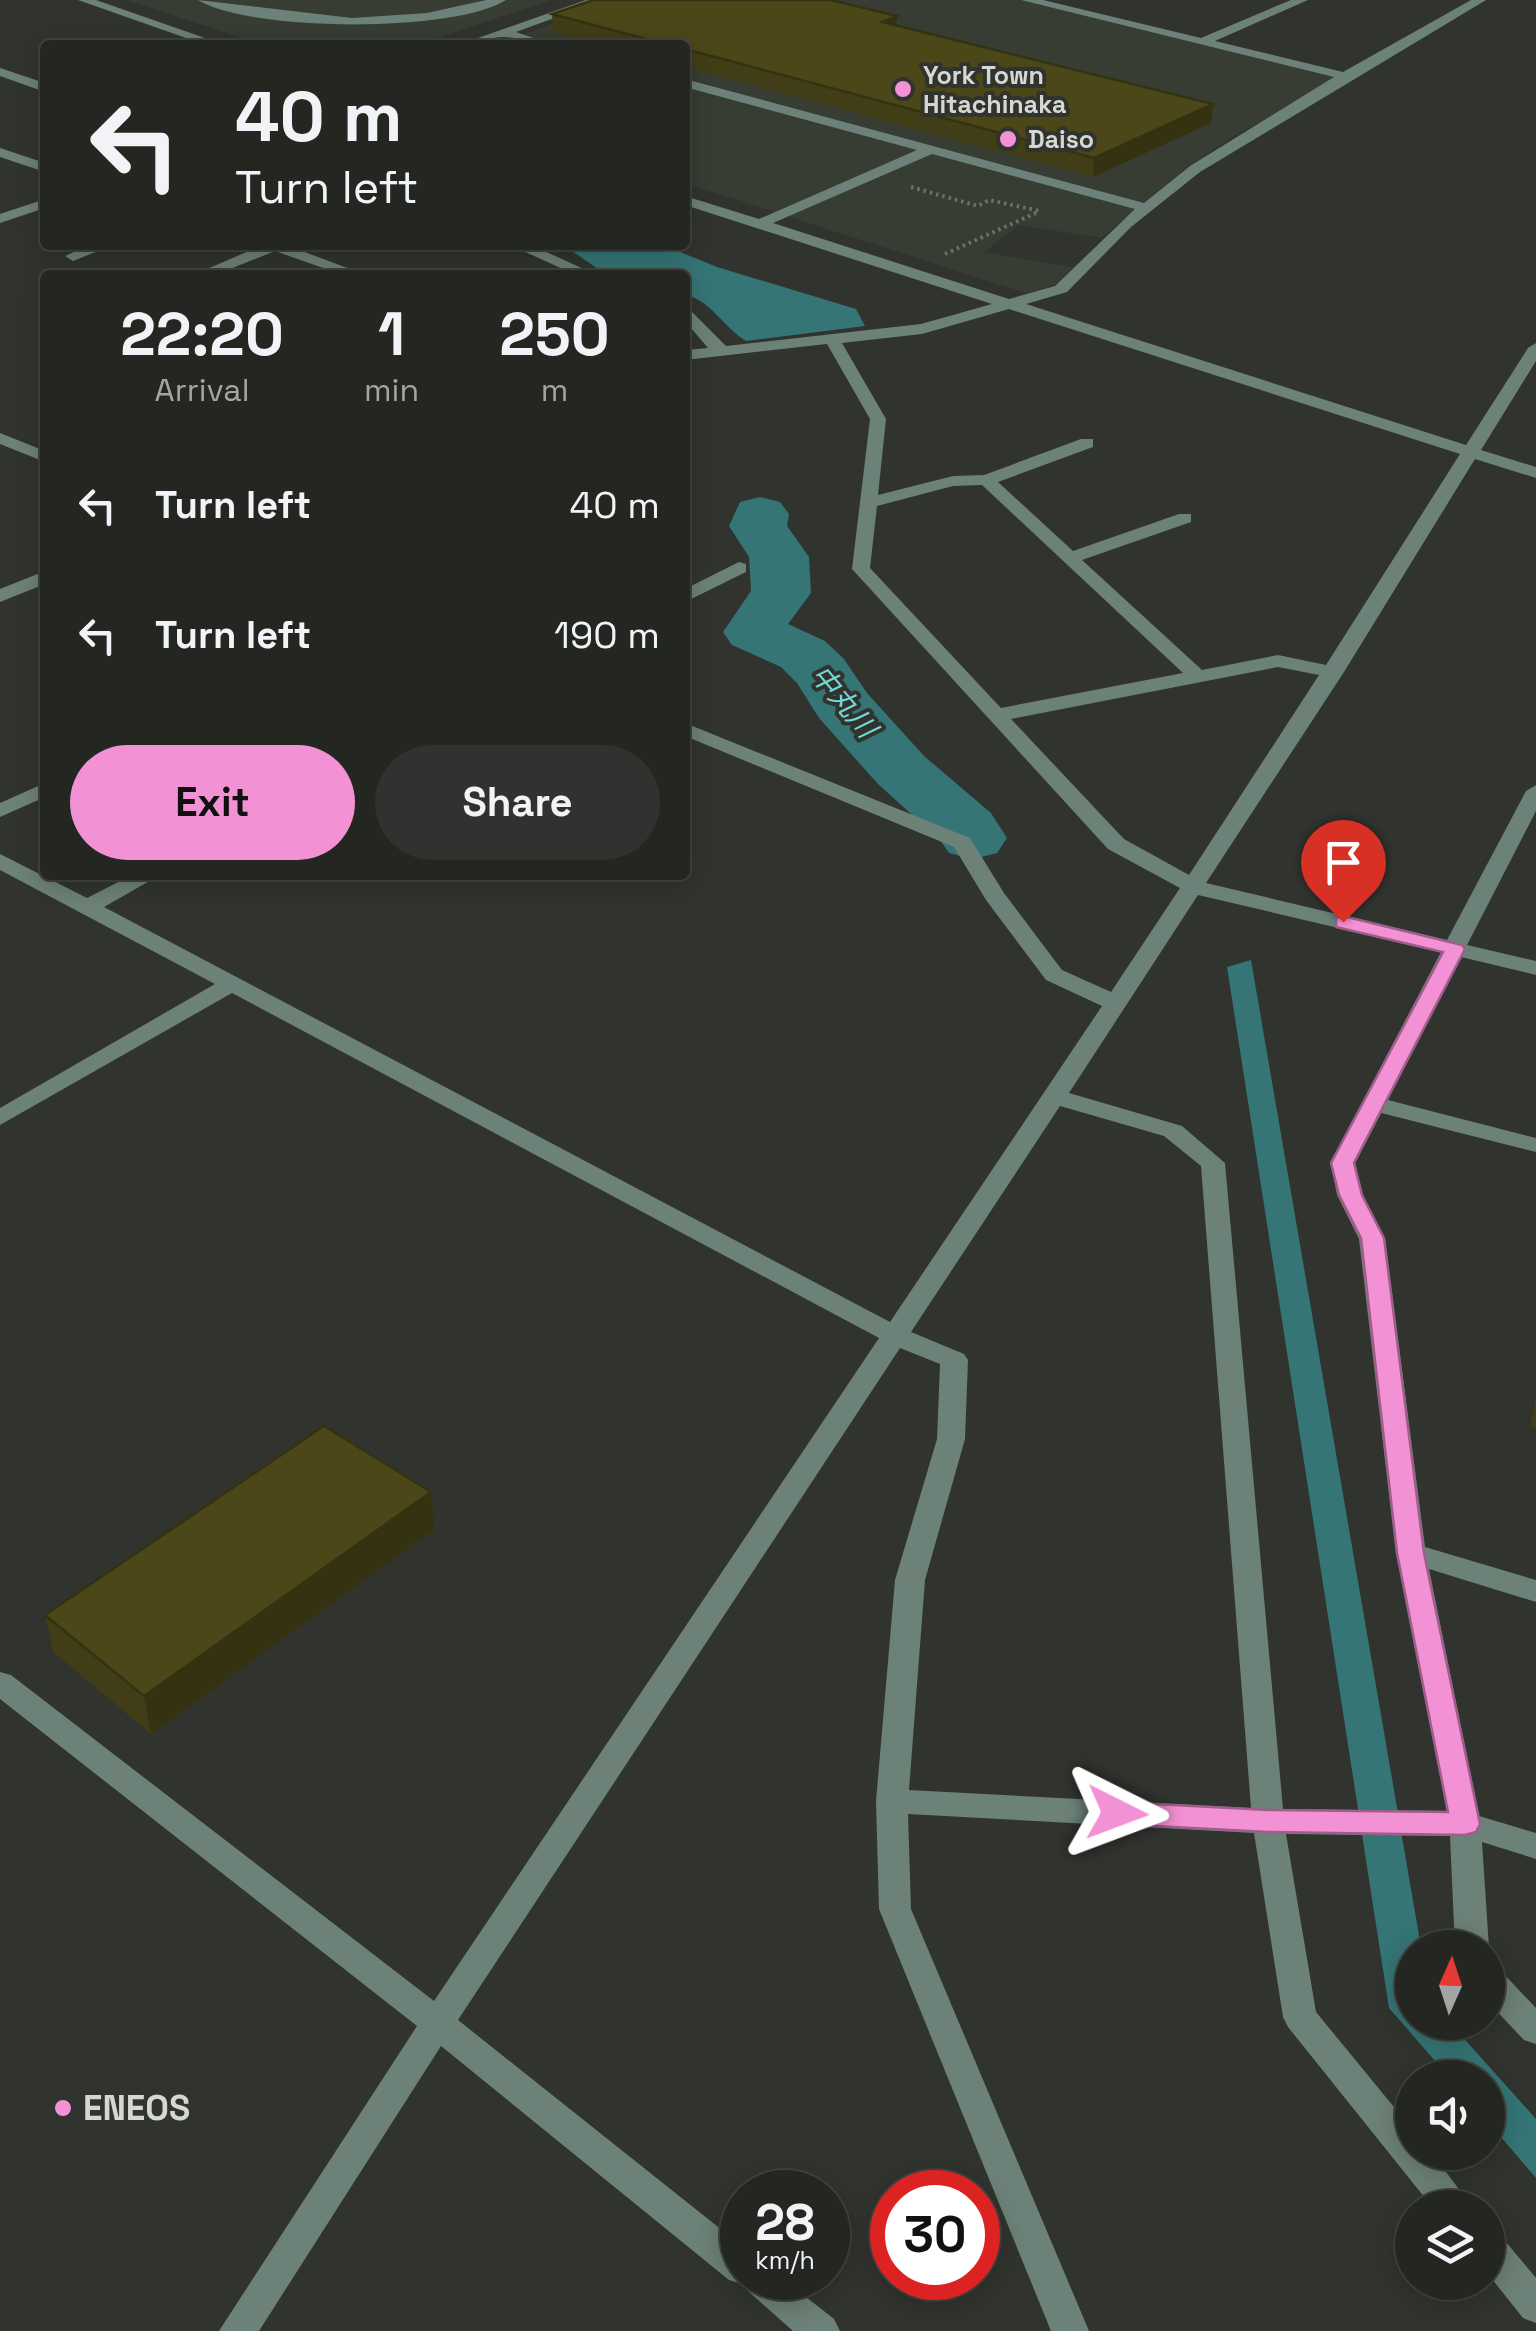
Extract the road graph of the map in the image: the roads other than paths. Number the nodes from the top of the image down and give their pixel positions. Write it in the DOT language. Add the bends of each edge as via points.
graph roads {
  1 [pos="84,0"];
  2 [pos="204,0"];
  3 [pos="500,0"];
  4 [pos="598,0"];
  5 [pos="1027,0"];
  6 [pos="1078,0"];
  7 [pos="1302,0"];
  8 [pos="1480,0"];
  9 [pos="1059,8"];
  10 [pos="503,32"];
  11 [pos="197,38"];
  12 [pos="190,40"];
  13 [pos="203,40"];
  14 [pos="479,40"];
  15 [pos="531,40"];
  16 [pos="1202,42"];
  17 [pos="0,72"];
  18 [pos="1345,76"];
  19 [pos="40,85"];
  20 [pos="40,87"];
  21 [pos="690,88"];
  22 [pos="19,91"];
  23 [pos="932,149"];
  24 [pos="1,154"];
  25 [pos="40,166"];
  26 [pos="690,202"];
  27 [pos="40,206"];
  28 [pos="1147,208"];
  29 [pos="0,218"];
  30 [pos="758,224"];
  31 [pos="90,250"];
  32 [pos="263,250"];
  33 [pos="285,250"];
  34 [pos="530,250"];
  35 [pos="73,256"];
  36 [pos="213,270"];
  37 [pos="343,270"];
  38 [pos="577,270"];
  39 [pos="1009,306"];
  40 [pos="690,317"];
  41 [pos="833,341"];
  42 [pos="1536,348"];
  43 [pos="723,351"];
  44 [pos="690,354"];
  45 [pos="2,441"];
  46 [pos="1087,443"];
  47 [pos="40,455"];
  48 [pos="1470,455"];
  49 [pos="1536,474"];
  50 [pos="986,480"];
  51 [pos="869,503"];
  52 [pos="1185,518"];
  53 [pos="1070,558"];
  54 [pos="739,568"];
  55 [pos="40,579"];
  56 [pos="690,593"];
  57 [pos="0,596"];
  58 [pos="1334,672"];
  59 [pos="1195,674"];
  60 [pos="998,714"];
  61 [pos="690,731"];
  62 [pos="1536,791"];
  63 [pos="40,792"];
  64 [pos="0,811"];
  65 [pos="1526,830"];
  66 [pos="0,861"];
  67 [pos="139,880"];
  68 [pos="1194,887"];
  69 [pos="87,907"];
  70 [pos="1455,949"];
  71 [pos="1536,968"];
  72 [pos="232,984"];
  73 [pos="1114,1003"];
  74 [pos="1053,1096"];
  75 [pos="1375,1104"];
  76 [pos="0,1118"];
  77 [pos="1536,1145"];
  78 [pos="894,1335"];
  79 [pos="1410,1553"];
  80 [pos="1536,1590"];
  81 [pos="0,1683"];
  82 [pos="892,1801"];
  83 [pos="1268,1821"];
  84 [pos="1465,1824"];
  85 [pos="1536,1846"];
  86 [pos="1471,1930"];
  87 [pos="1505,1998"];
  88 [pos="436,2021"];
  89 [pos="1536,2030"];
  90 [pos="1440,2190"];
  91 [pos="720,2250"];
  92 [pos="1505,2268"];
  93 [pos="783,2300"];
  94 [pos="1536,2306"];
  95 [pos="238,2331"];
  96 [pos="822,2331"];
  97 [pos="1070,2331"];
  1 -- 11 [label="street"];
  2 -- 3 [label="street" via="301,19 361,22 444,15"];
  4 -- 10 [label="street"];
  5 -- 9 [label="street"];
  6 -- 9 [label="street"];
  7 -- 16 [label="street"];
  8 -- 18 [label="street"];
  9 -- 16 [label="street"];
  10 -- 14 [label="street"];
  10 -- 15 [label="street"];
  11 -- 12 [label="street"];
  11 -- 13 [label="street"];
  16 -- 18 [label="street"];
  17 -- 19 [label="street"];
  18 -- 28 [label="street" via="1195,169"];
  20 -- 22 [label="street"];
  21 -- 23 [label="street"];
  23 -- 28 [label="street"];
  23 -- 30 [label="street"];
  24 -- 25 [label="street"];
  26 -- 30 [label="street"];
  27 -- 29 [label="street"];
  28 -- 39 [label="street" via="1061,289"];
  30 -- 39 [label="street"];
  31 -- 35 [label="street"];
  32 -- 36 [label="street"];
  33 -- 37 [label="street"];
  34 -- 38 [label="street"];
  39 -- 41 [label="street"];
  39 -- 48 [label="street"];
  40 -- 43 [label="street"];
  41 -- 43 [label="street"];
  41 -- 51 [label="street" via="878,420"];
  42 -- 48 [label="street"];
  43 -- 44 [label="street"];
  45 -- 47 [label="street"];
  46 -- 50 [label="street"];
  48 -- 49 [label="street"];
  48 -- 58 [label="street"];
  50 -- 51 [label="street" via="952,481"];
  50 -- 53 [label="street"];
  51 -- 60 [label="street" via="861,569"];
  52 -- 53 [label="street"];
  53 -- 59 [label="street"];
  54 -- 56 [label="street"];
  55 -- 57 [label="street"];
  58 -- 59 [label="street" via="1278,661"];
  58 -- 68 [label="street"];
  59 -- 60 [label="street"];
  60 -- 68 [label="street" via="1116,844"];
  61 -- 73 [label="street" via="962,843 1054,975"];
  62 -- 65 [label="street"];
  63 -- 64 [label="street"];
  65 -- 70 [label="street"];
  66 -- 69 [label="street"];
  67 -- 69 [label="street"];
  68 -- 70 [label="street"];
  68 -- 73 [label="street"];
  69 -- 72 [label="street"];
  70 -- 71 [label="street"];
  70 -- 75 [label="street"];
  72 -- 76 [label="street"];
  72 -- 78 [label="street"];
  73 -- 74 [label="street"];
  74 -- 78 [label="street"];
  74 -- 83 [label="street" via="1173,1131 1213,1163"];
  75 -- 77 [label="street"];
  75 -- 79 [label="street" via="1343,1163 1350,1195 1372,1238"];
  78 -- 82 [label="street" via="954,1360 951,1439 910,1580"];
  78 -- 88 [label="street"];
  79 -- 80 [label="street"];
  79 -- 84 [label="street"];
  81 -- 88 [label="street"];
  82 -- 83 [label="street"];
  82 -- 97 [label="street" via="895,1908"];
  83 -- 84 [label="street"];
  83 -- 90 [label="street" via="1300,2018"];
  84 -- 85 [label="street"];
  84 -- 86 [label="street"];
  87 -- 89 [label="street"];
  88 -- 91 [label="street"];
  88 -- 95 [label="street"];
  92 -- 94 [label="street"];
  93 -- 96 [label="street"];
}
